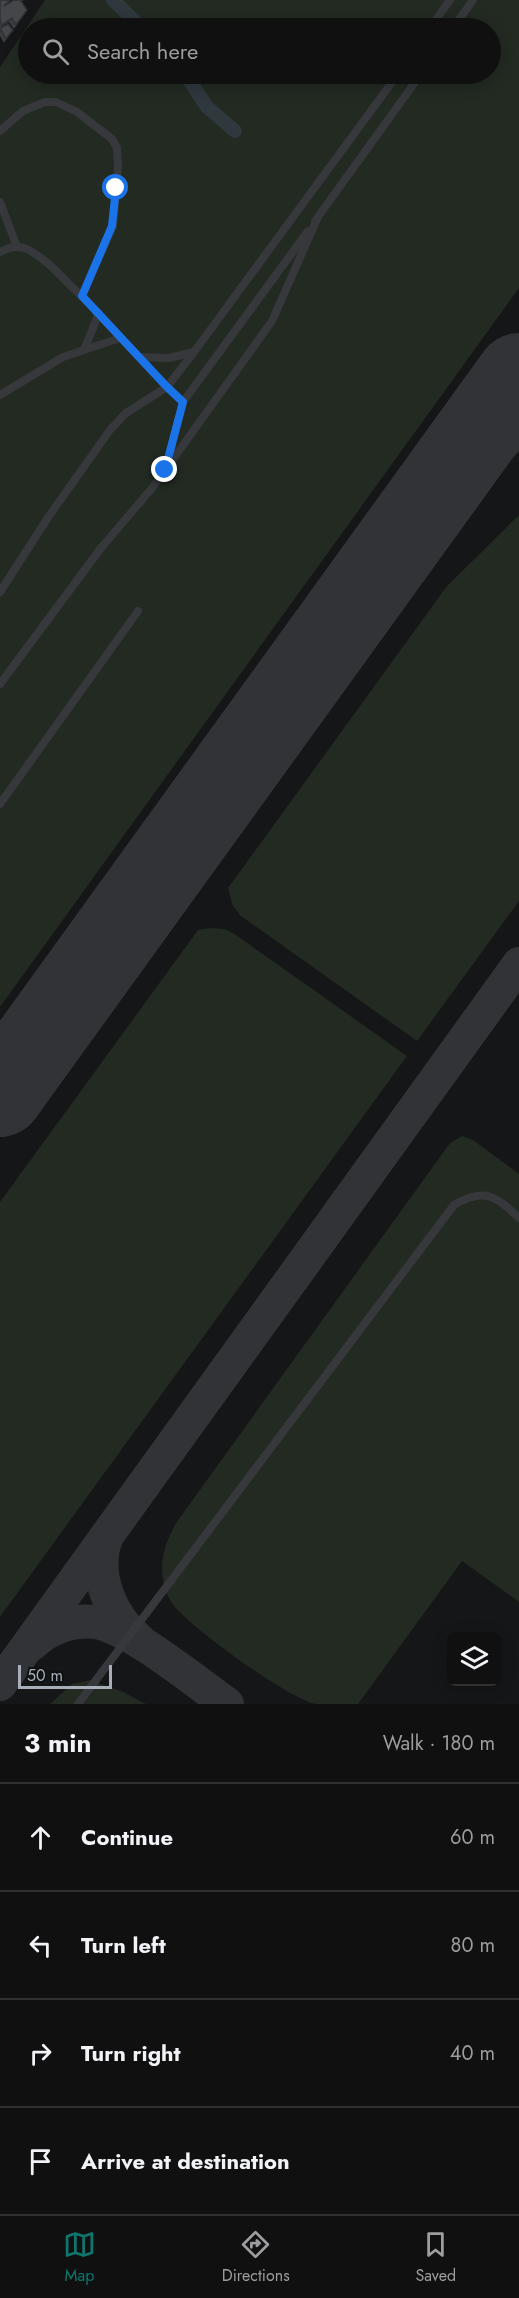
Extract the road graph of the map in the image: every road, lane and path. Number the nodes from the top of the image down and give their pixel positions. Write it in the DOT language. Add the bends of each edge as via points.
graph roads {
  1 [pos="450,0"];
  2 [pos="474,0"];
  3 [pos="437,18"];
  4 [pos="460,18"];
  5 [pos="391,84"];
  6 [pos="414,84"];
  7 [pos="0,131"];
  8 [pos="0,202"];
  9 [pos="318,217"];
  10 [pos="17,247"];
  11 [pos="0,252"];
  12 [pos="82,296"];
  13 [pos="99,313"];
  14 [pos="120,338"];
  15 [pos="84,350"];
  16 [pos="195,352"];
  17 [pos="139,357"];
  18 [pos="167,387"];
  19 [pos="0,395"];
  20 [pos="183,402"];
  21 [pos="165,470"];
  22 [pos="0,592"];
  23 [pos="138,611"];
  24 [pos="0,684"];
  25 [pos="0,804"];
  26 [pos="519,1218"];
  27 [pos="78,1704"];
  1 -- 3 [label="lane"];
  2 -- 4 [label="lane"];
  5 -- 16 [label="lane"];
  6 -- 9 [label="lane"];
  7 -- 12 [label="lane" via="23,111 56,102 77,112 112,139 117,148 112,226"];
  8 -- 10 [label="lane"];
  9 -- 20 [label="lane"];
  9 -- 21 [label="lane" via="272,321"];
  10 -- 11 [label="lane"];
  10 -- 12 [label="lane" via="46,261"];
  12 -- 13 [label="lane"];
  13 -- 14 [label="lane"];
  13 -- 15 [label="lane"];
  14 -- 15 [label="lane"];
  14 -- 17 [label="lane"];
  15 -- 19 [label="lane" via="63,357"];
  16 -- 17 [label="lane" via="170,358"];
  16 -- 18 [label="lane"];
  17 -- 18 [label="lane"];
  18 -- 20 [label="lane"];
  18 -- 22 [label="lane" via="126,413 110,430"];
  20 -- 21 [label="lane"];
  21 -- 24 [label="lane" via="100,548"];
  23 -- 25 [label="lane"];
  26 -- 27 [label="lane" via="501,1201 485,1194 454,1205"];
}
